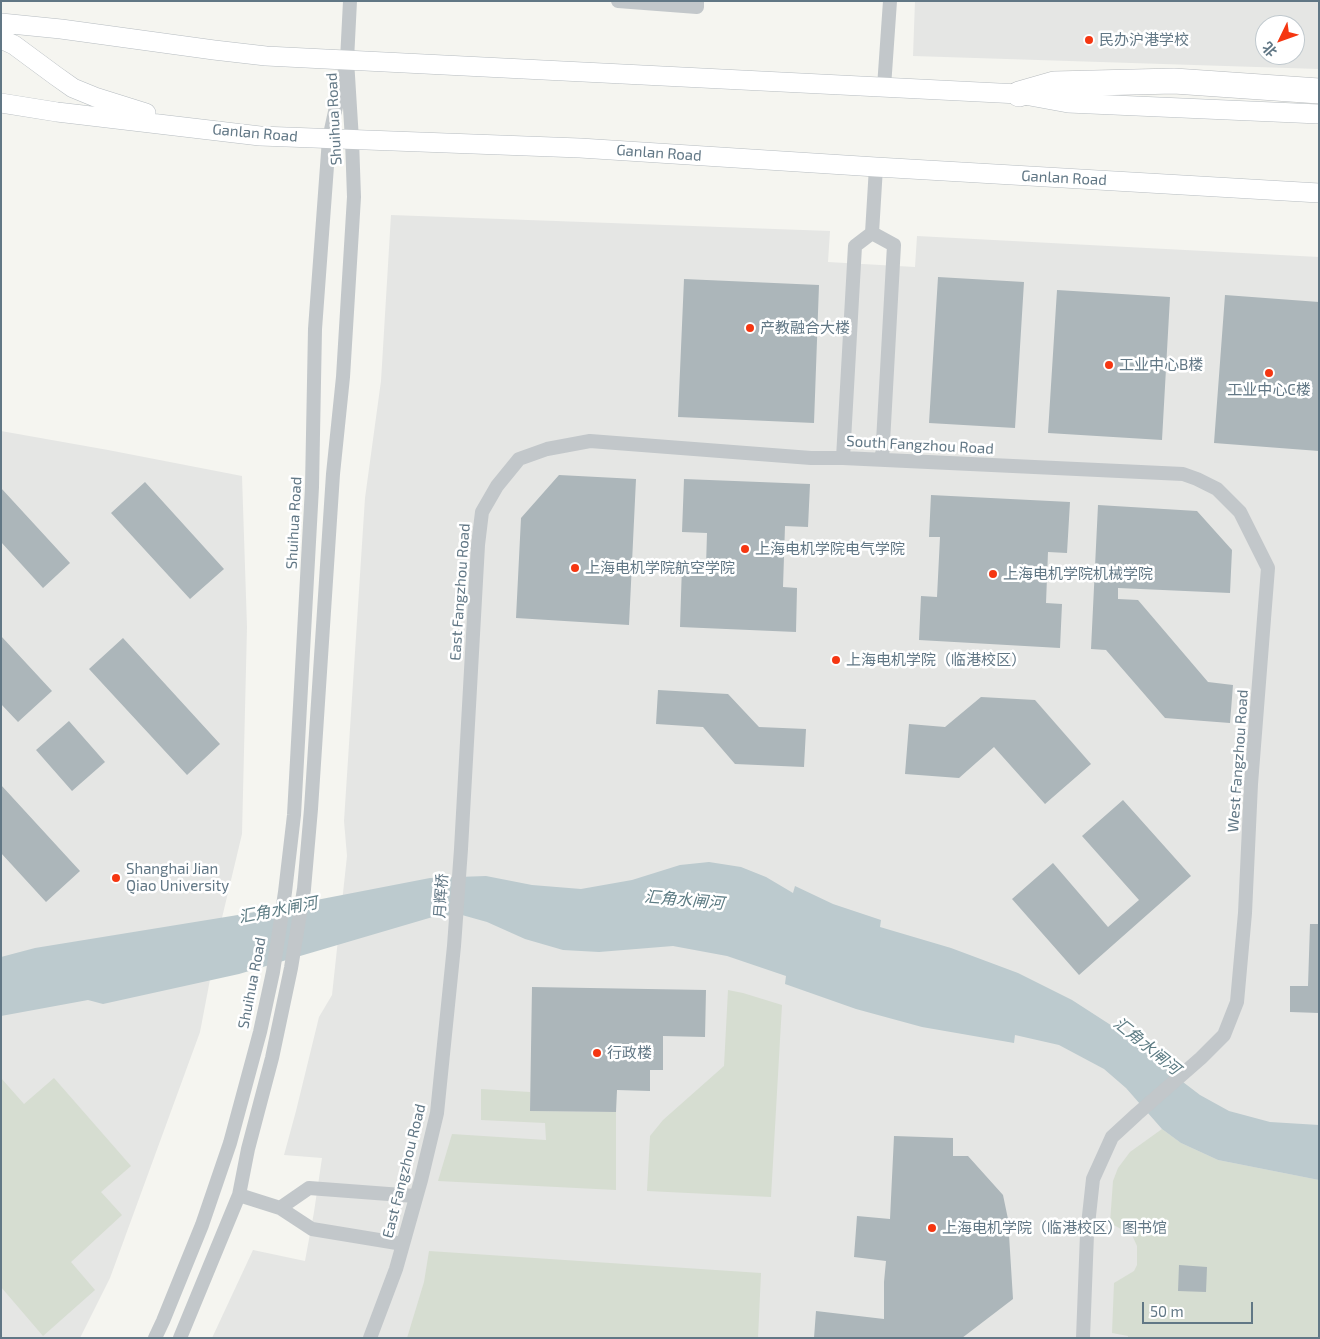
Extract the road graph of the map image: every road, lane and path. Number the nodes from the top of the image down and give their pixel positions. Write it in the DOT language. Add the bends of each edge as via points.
graph roads {
  1 [pos="350,1"];
  2 [pos="618,1"];
  3 [pos="698,1"];
  4 [pos="890,1"];
  5 [pos="1,23"];
  6 [pos="1,39"];
  7 [pos="347,60"];
  8 [pos="884,87"];
  9 [pos="1319,91"];
  10 [pos="1019,94"];
  11 [pos="1,103"];
  12 [pos="1319,114"];
  13 [pos="188,126"];
  14 [pos="329,139"];
  15 [pos="352,140"];
  16 [pos="876,168"];
  17 [pos="1319,193"];
  18 [pos="872,233"];
  19 [pos="657,446"];
  20 [pos="843,458"];
  21 [pos="882,460"];
  22 [pos="1182,474"];
  23 [pos="461,849"];
  24 [pos="454,946"];
  25 [pos="238,1195"];
  26 [pos="416,1196"];
  27 [pos="280,1208"];
  28 [pos="403,1244"];
  29 [pos="155,1338"];
  30 [pos="180,1338"];
  31 [pos="370,1338"];
  32 [pos="1083,1338"];
  1 -- 7 [label="street"];
  2 -- 3 [label="street" via="697,6"];
  4 -- 8 [label="street"];
  5 -- 7 [label="main road" via="266,56"];
  6 -- 13 [label="main road" via="73,88"];
  7 -- 8 [label="main road"];
  7 -- 14 [label="street, Shuihua Road"];
  7 -- 15 [label="street, Shuihua Road"];
  8 -- 10 [label="main road"];
  9 -- 10 [label="highway" via="1174,81 1054,84"];
  10 -- 12 [label="main road" via="1068,102"];
  11 -- 13 [label="main road, Ganlan Road"];
  13 -- 14 [label="main road, Ganlan Road" via="260,136"];
  14 -- 15 [label="main road, Ganlan Road"];
  14 -- 29 [label="street, Shuihua Road" via="316,329 312,486 294,815 285,892 260,1032 230,1143 202,1225"];
  15 -- 16 [label="main road, Ganlan Road" via="580,148"];
  15 -- 25 [label="street, Shuihua Road" via="354,197 304,889 272,1058"];
  16 -- 17 [label="main road, Ganlan Road"];
  16 -- 18 [label="street"];
  18 -- 20 [label="street" via="855,246"];
  18 -- 21 [label="street" via="894,244"];
  19 -- 20 [label="street, South Fangzhou Road"];
  19 -- 23 [label="street, East Fangzhou Road" via="590,441 548,449 519,459 497,486 482,512"];
  20 -- 21 [label="street, South Fangzhou Road"];
  21 -- 22 [label="street, South Fangzhou Road"];
  22 -- 32 [label="street, West Fangzhou Road" via="1217,489 1240,512 1268,568 1237,1002 1224,1035 1112,1137 1093,1178"];
  23 -- 24 [label="street, 月辉桥"];
  24 -- 26 [label="street, East Fangzhou Road" via="437,1113"];
  25 -- 27 [label="street"];
  25 -- 30 [label="street, Shuihua Road"];
  26 -- 27 [label="street" via="309,1188"];
  26 -- 28 [label="street, East Fangzhou Road"];
  27 -- 28 [label="street" via="312,1229"];
  28 -- 31 [label="street, East Fangzhou Road"];
}
